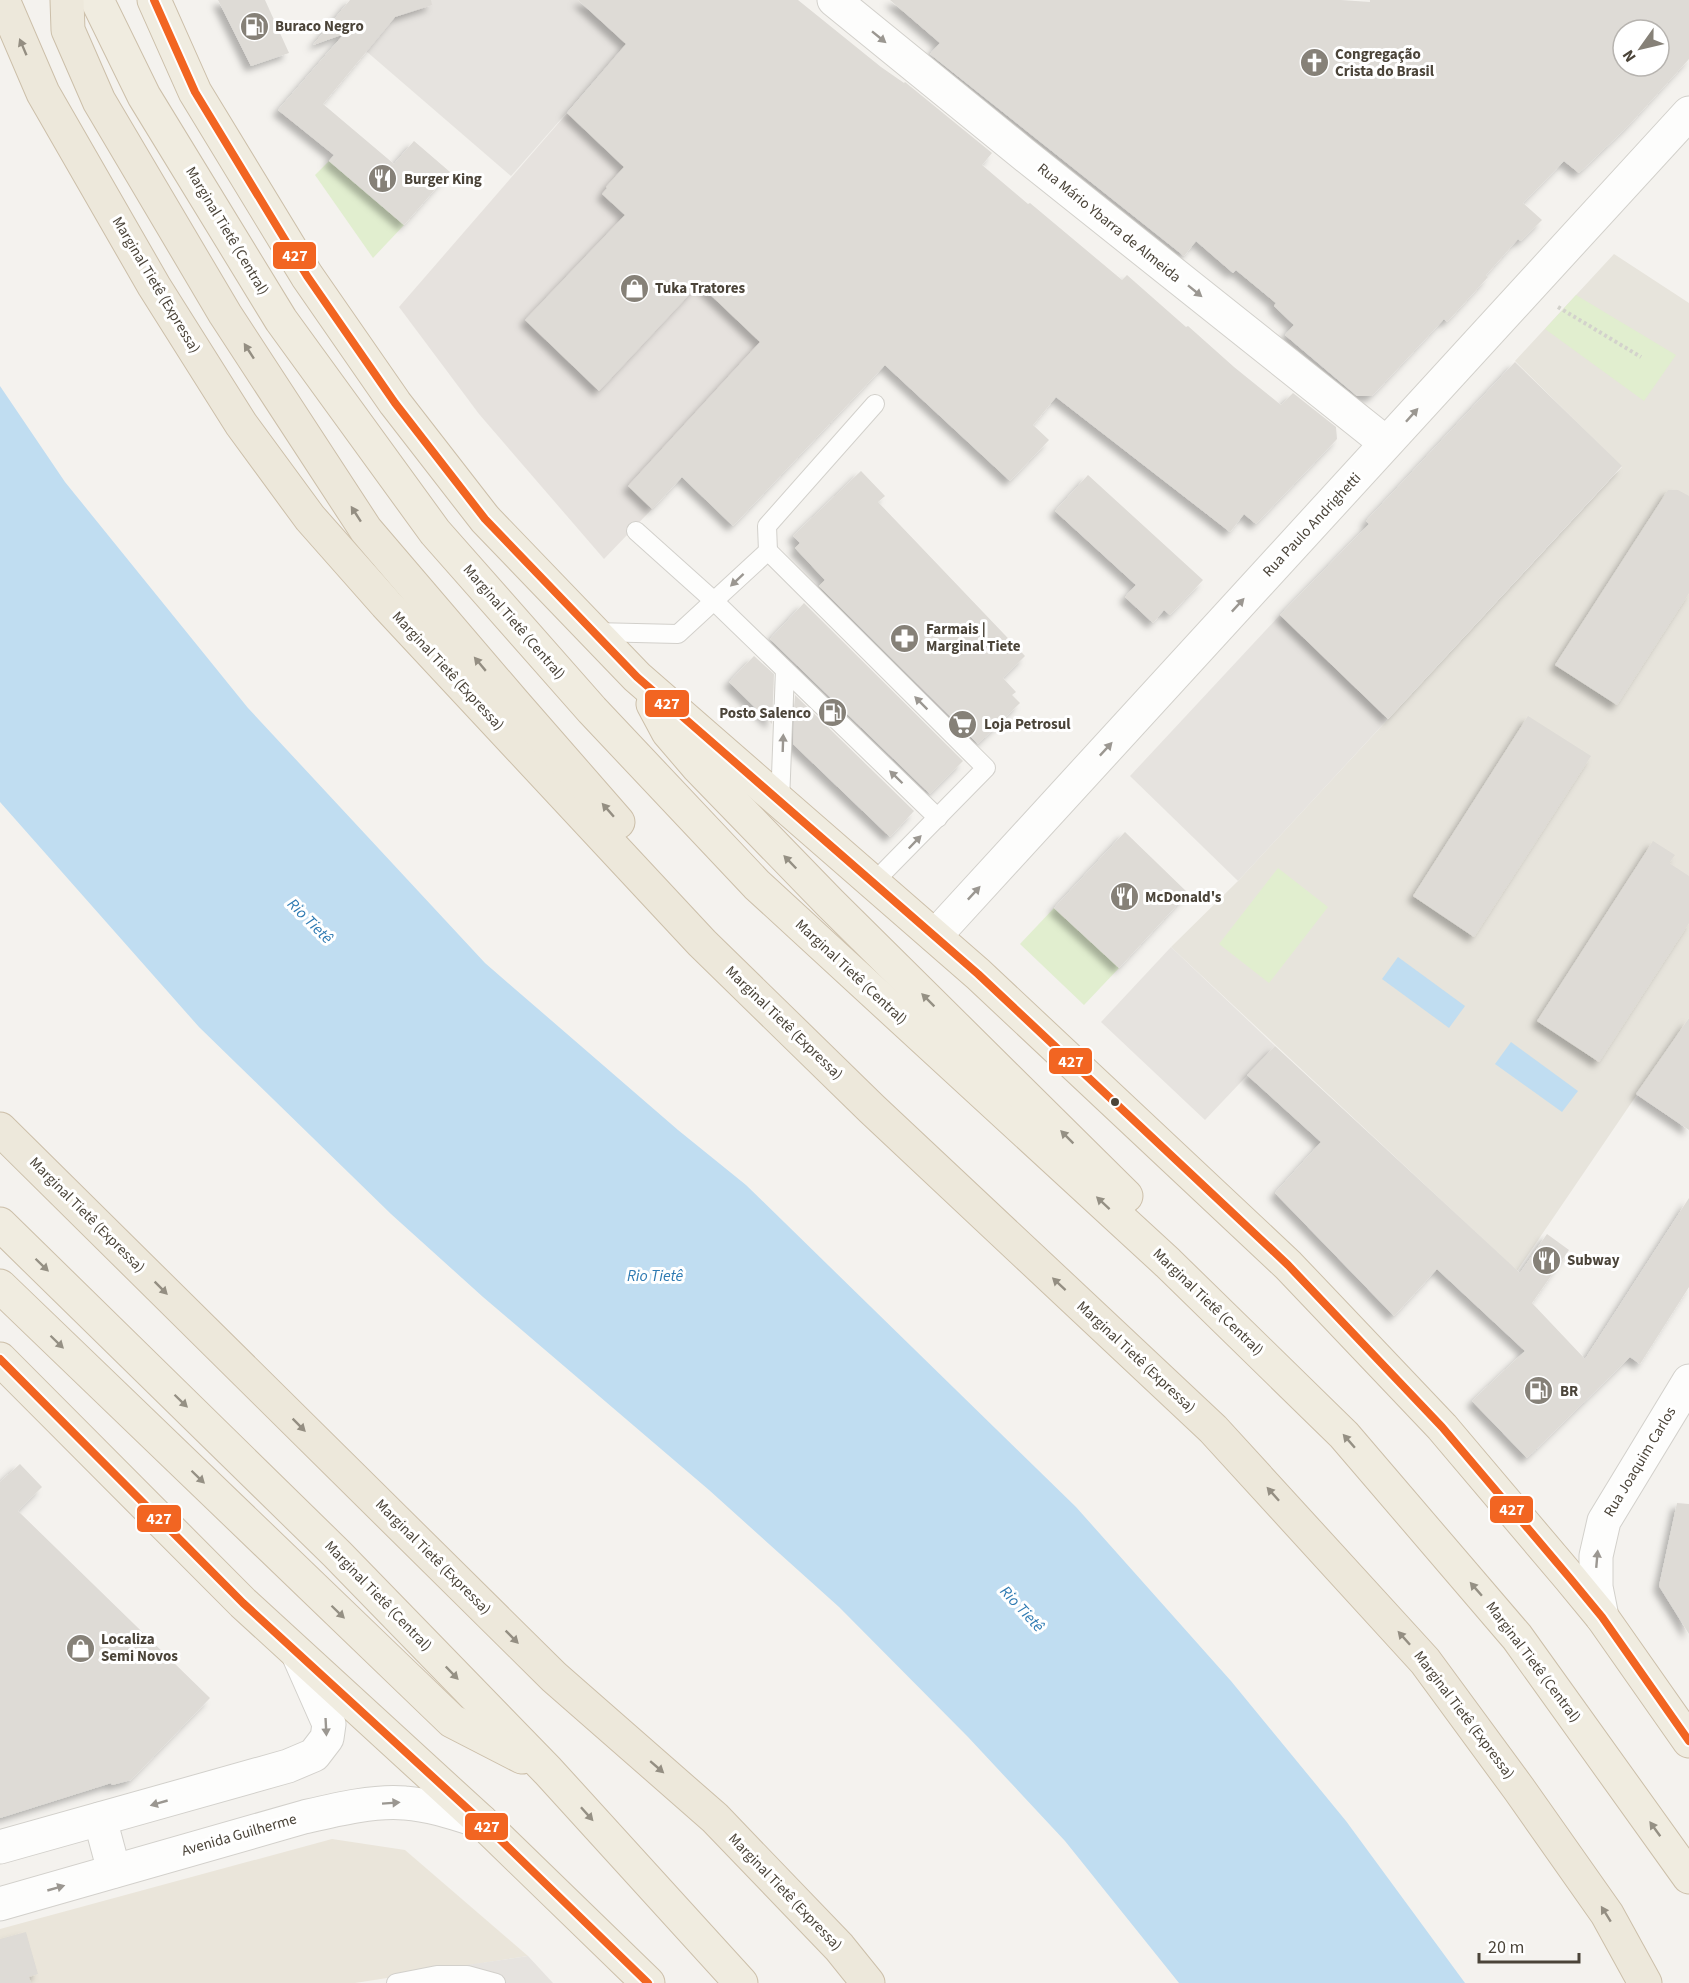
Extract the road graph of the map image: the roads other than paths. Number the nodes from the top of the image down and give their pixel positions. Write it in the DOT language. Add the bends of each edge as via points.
graph roads {
  1 [pos="3,0"];
  2 [pos="67,0"];
  3 [pos="97,0"];
  4 [pos="154,0"];
  5 [pos="834,0"];
  6 [pos="1689,113"];
  7 [pos="875,404"];
  8 [pos="1386,443"];
  9 [pos="636,531"];
  10 [pos="768,551"];
  11 [pos="714,601"];
  12 [pos="594,632"];
  13 [pos="785,670"];
  14 [pos="637,677"];
  15 [pos="780,801"];
  16 [pos="938,818"];
  17 [pos="873,883"];
  18 [pos="934,936"];
  19 [pos="702,943"];
  20 [pos="0,1129"];
  21 [pos="0,1224"];
  22 [pos="1168,1263"];
  23 [pos="0,1286"];
  24 [pos="0,1359"];
  25 [pos="1689,1381"];
  26 [pos="1602,1617"];
  27 [pos="298,1654"];
  28 [pos="1689,1741"];
  29 [pos="548,1771"];
  30 [pos="100,1819"];
  31 [pos="482,1822"];
  32 [pos="0,1847"];
  33 [pos="114,1871"];
  34 [pos="1689,1877"];
  35 [pos="0,1904"];
  36 [pos="396,1983"];
  37 [pos="496,1983"];
  38 [pos="648,1983"];
  39 [pos="741,1983"];
  40 [pos="867,1983"];
  41 [pos="1646,1983"];
  19 -- 1 [label="highway, Marginal Tietê (Expressa), one-way" via="386,604 303,509 241,424 154,286 43,93"];
  19 -- 2 [label="highway, one-way" via="666,872 514,704 366,530 225,314 99,101 68,30"];
  22 -- 3 [label="highway, Marginal Tietê (Central), one-way" via="757,885 592,710 435,532 281,320 144,96"];
  4 -- 12 [label="highway" via="195,92 307,276 395,403 486,519"];
  5 -- 8 [label="street, Rua Mário Ybarra de Almeida, one-way"];
  8 -- 6 [label="street, Rua Paulo Andrighetti, one-way"];
  7 -- 10 [label="lane" via="768,526"];
  18 -- 8 [label="street, Rua Paulo Andrighetti, one-way"];
  9 -- 11 [label="lane"];
  10 -- 11 [label="lane, one-way"];
  16 -- 10 [label="lane, one-way" via="986,768"];
  11 -- 12 [label="lane" via="678,634"];
  11 -- 13 [label="lane"];
  12 -- 14 [label="highway"];
  15 -- 13 [label="lane, one-way"];
  16 -- 13 [label="lane, one-way"];
  14 -- 15 [label="highway"];
  22 -- 14 [label="highway, one-way" via="1137,1206 698,767 668,732"];
  15 -- 17 [label="highway"];
  17 -- 16 [label="lane, one-way"];
  17 -- 18 [label="highway"];
  18 -- 26 [label="highway" via="1288,1265 1442,1427"];
  41 -- 19 [label="highway, Marginal Tietê (Expressa), one-way" via="1607,1914 1425,1661 1213,1429 872,1109"];
  20 -- 40 [label="highway, Marginal Tietê (Expressa), one-way" via="554,1677 715,1818 839,1947"];
  21 -- 29 [label="highway, Marginal Tietê (Central), one-way" via="337,1554"];
  34 -- 22 [label="highway, Marginal Tietê (Central), one-way" via="1517,1636 1344,1435"];
  23 -- 29 [label="highway, one-way" via="452,1721"];
  24 -- 27 [label="highway"];
  26 -- 25 [label="street, Rua Joaquim Carlos, one-way" via="1596,1587 1596,1556 1604,1521"];
  26 -- 28 [label="highway"];
  27 -- 30 [label="street, one-way" via="329,1724 327,1738 314,1755 288,1766"];
  27 -- 31 [label="highway"];
  29 -- 39 [label="highway, Marginal Tietê (Central), one-way"];
  30 -- 32 [label="street"];
  30 -- 33 [label="street"];
  33 -- 31 [label="street, Avenida Guilherme, one-way" via="304,1817 371,1805 404,1802"];
  31 -- 38 [label="highway"];
  35 -- 33 [label="street, Avenida Guilherme, one-way"];
  36 -- 37 [label="lane" via="467,1975"];
}
